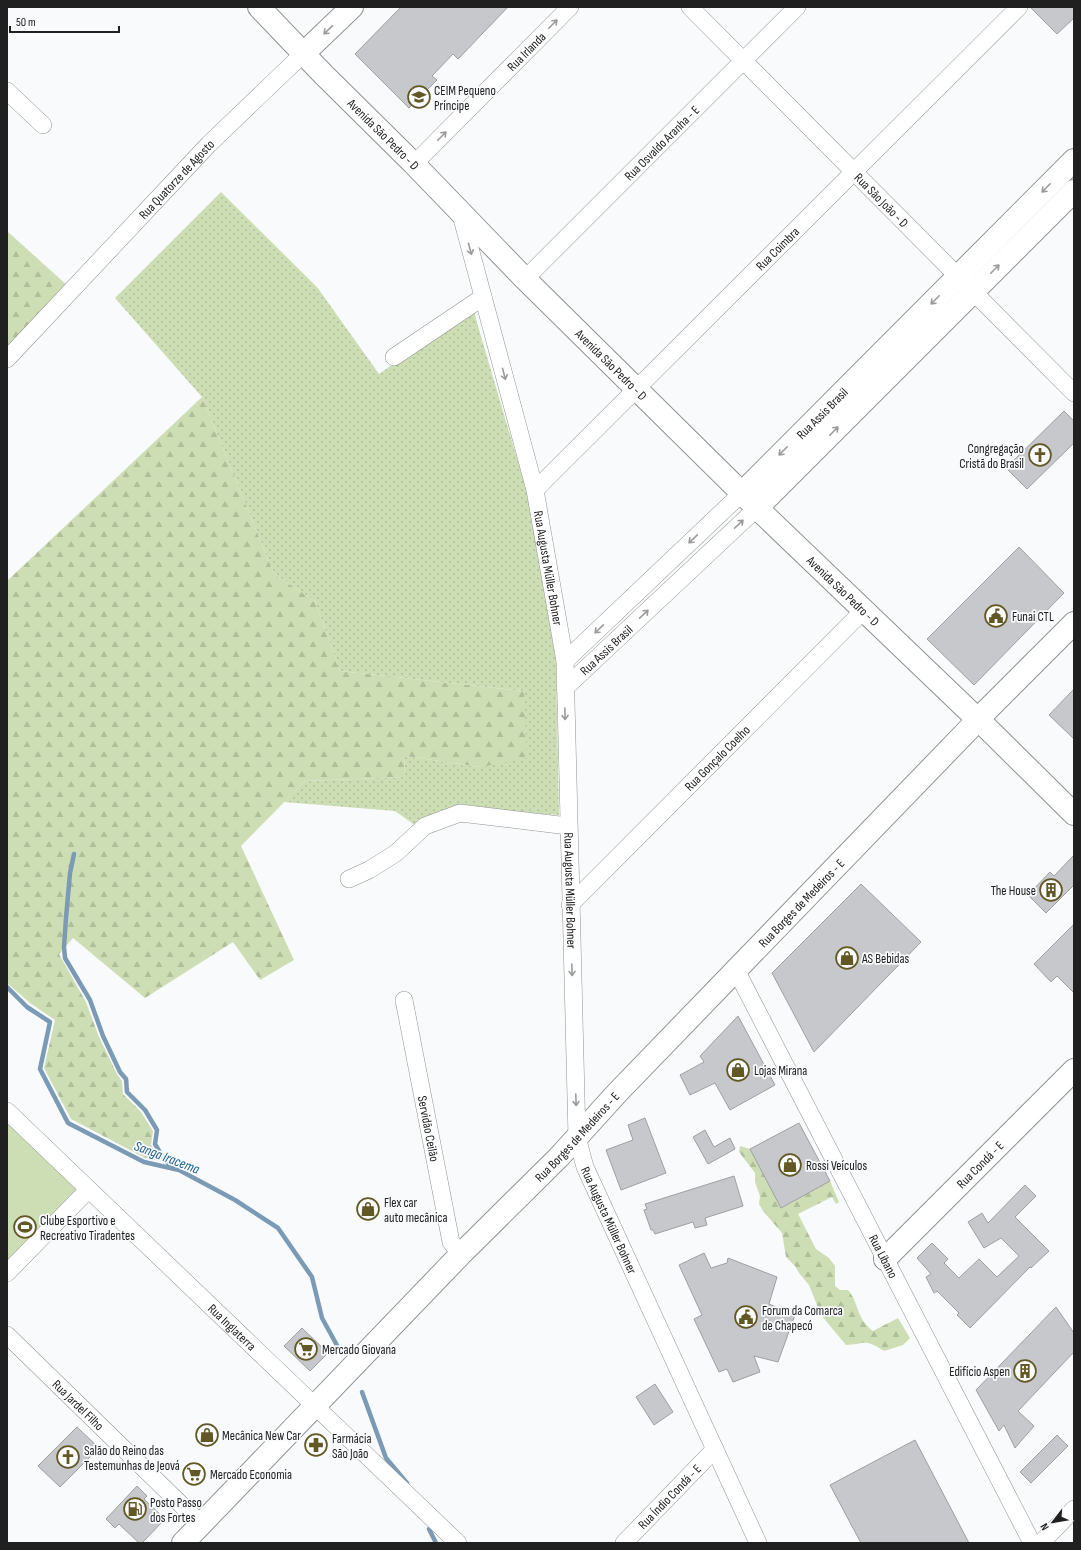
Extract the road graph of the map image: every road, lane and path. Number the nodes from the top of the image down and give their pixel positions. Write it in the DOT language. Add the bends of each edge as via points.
graph roads {
  1 [pos="259,7"];
  2 [pos="352,7"];
  3 [pos="570,7"];
  4 [pos="690,7"];
  5 [pos="797,7"];
  6 [pos="1019,7"];
  7 [pos="304,53"];
  8 [pos="744,61"];
  9 [pos="7,91"];
  10 [pos="43,125"];
  11 [pos="414,164"];
  12 [pos="854,172"];
  13 [pos="1070,173"];
  14 [pos="1074,191"];
  15 [pos="460,211"];
  16 [pos="525,279"];
  17 [pos="965,284"];
  18 [pos="482,296"];
  19 [pos="394,357"];
  20 [pos="7,359"];
  21 [pos="637,388"];
  22 [pos="1074,393"];
  23 [pos="535,490"];
  24 [pos="749,500"];
  25 [pos="863,610"];
  26 [pos="1074,623"];
  27 [pos="565,661"];
  28 [pos="565,688"];
  29 [pos="977,720"];
  30 [pos="1074,814"];
  31 [pos="568,826"];
  32 [pos="348,879"];
  33 [pos="570,905"];
  34 [pos="736,970"];
  35 [pos="404,1000"];
  36 [pos="1074,1070"];
  37 [pos="7,1110"];
  38 [pos="577,1137"];
  39 [pos="88,1190"];
  40 [pos="462,1254"];
  41 [pos="885,1259"];
  42 [pos="7,1273"];
  43 [pos="7,1335"];
  44 [pos="314,1407"];
  45 [pos="715,1449"];
  46 [pos="1074,1509"];
  47 [pos="201,1524"];
  48 [pos="183,1543"];
  49 [pos="458,1543"];
  50 [pos="624,1543"];
  51 [pos="758,1543"];
  52 [pos="1032,1543"];
  53 [pos="1041,1543"];
  1 -- 7 [label="street, Avenida São Pedro - D"];
  2 -- 7 [label="street, Rua Quatorze de Agosto, one-way"];
  11 -- 3 [label="street, Rua Irlanda, one-way"];
  4 -- 8 [label="street, Rua São João - D"];
  5 -- 8 [label="street, Rua Osvaldo Aranha - E"];
  6 -- 12 [label="street, Rua Coimbra"];
  7 -- 11 [label="street, Avenida São Pedro - D"];
  7 -- 20 [label="street, Rua Quatorze de Agosto" via="209,144"];
  8 -- 12 [label="street, Rua São João - D"];
  8 -- 16 [label="street, Rua Osvaldo Aranha - E"];
  9 -- 10 [label="street"];
  11 -- 15 [label="street, Avenida São Pedro - D"];
  12 -- 17 [label="street, Rua São João - D"];
  12 -- 21 [label="street, Rua Coimbra"];
  13 -- 17 [label="street, Rua Assis Brasil, one-way"];
  17 -- 14 [label="street, Rua Assis Brasil, one-way"];
  15 -- 16 [label="street, Avenida São Pedro - D"];
  15 -- 18 [label="street, Rua Augusta Müller Bohner, one-way"];
  16 -- 21 [label="street, Avenida São Pedro - D"];
  17 -- 22 [label="street, Rua São João - D"];
  17 -- 24 [label="street, Rua Assis Brasil"];
  18 -- 19 [label="street"];
  18 -- 23 [label="street, Rua Augusta Müller Bohner, one-way"];
  21 -- 23 [label="street, Rua Coimbra"];
  21 -- 24 [label="street, Avenida São Pedro - D"];
  23 -- 27 [label="street, Rua Augusta Müller Bohner"];
  24 -- 25 [label="street, Avenida São Pedro - D"];
  24 -- 27 [label="street, Rua Assis Brasil, one-way"];
  28 -- 24 [label="street, Rua Assis Brasil, one-way"];
  25 -- 29 [label="street, Avenida São Pedro - D"];
  25 -- 33 [label="street, Rua Gonçalo Coelho"];
  26 -- 29 [label="street, Rua Borges de Medeiros - E"];
  27 -- 28 [label="street, Rua Augusta Müller Bohner"];
  28 -- 31 [label="street, Rua Augusta Müller Bohner, one-way"];
  29 -- 30 [label="street, Avenida São Pedro - D"];
  29 -- 34 [label="street, Rua Borges de Medeiros - E"];
  31 -- 32 [label="street" via="460,813 425,826 396,853 369,870"];
  31 -- 33 [label="street, Rua Augusta Müller Bohner"];
  33 -- 38 [label="street, Rua Augusta Müller Bohner, one-way"];
  34 -- 38 [label="street, Rua Borges de Medeiros - E"];
  34 -- 41 [label="street, Rua Líbano"];
  35 -- 40 [label="street, Servidão Ceilão" via="451,1242"];
  36 -- 41 [label="street, Rua Condá - E"];
  37 -- 39 [label="street, Rua Inglaterra"];
  38 -- 40 [label="street, Rua Borges de Medeiros - E"];
  38 -- 45 [label="street, Rua Augusta Müller Bohner" via="584,1167"];
  39 -- 42 [label="street"];
  39 -- 44 [label="street, Rua Inglaterra"];
  40 -- 44 [label="street, Rua Borges de Medeiros - E"];
  41 -- 52 [label="street, Rua Líbano"];
  43 -- 47 [label="street, Rua Jardel Filho"];
  44 -- 47 [label="street, Rua Borges de Medeiros - E"];
  44 -- 49 [label="street, Rua Inglaterra"];
  45 -- 50 [label="street, Rua Índio Condá - E"];
  45 -- 51 [label="street, Rua Augusta Müller Bohner"];
  46 -- 53 [label="street"];
  47 -- 48 [label="street, Rua Borges de Medeiros - E"];
}
